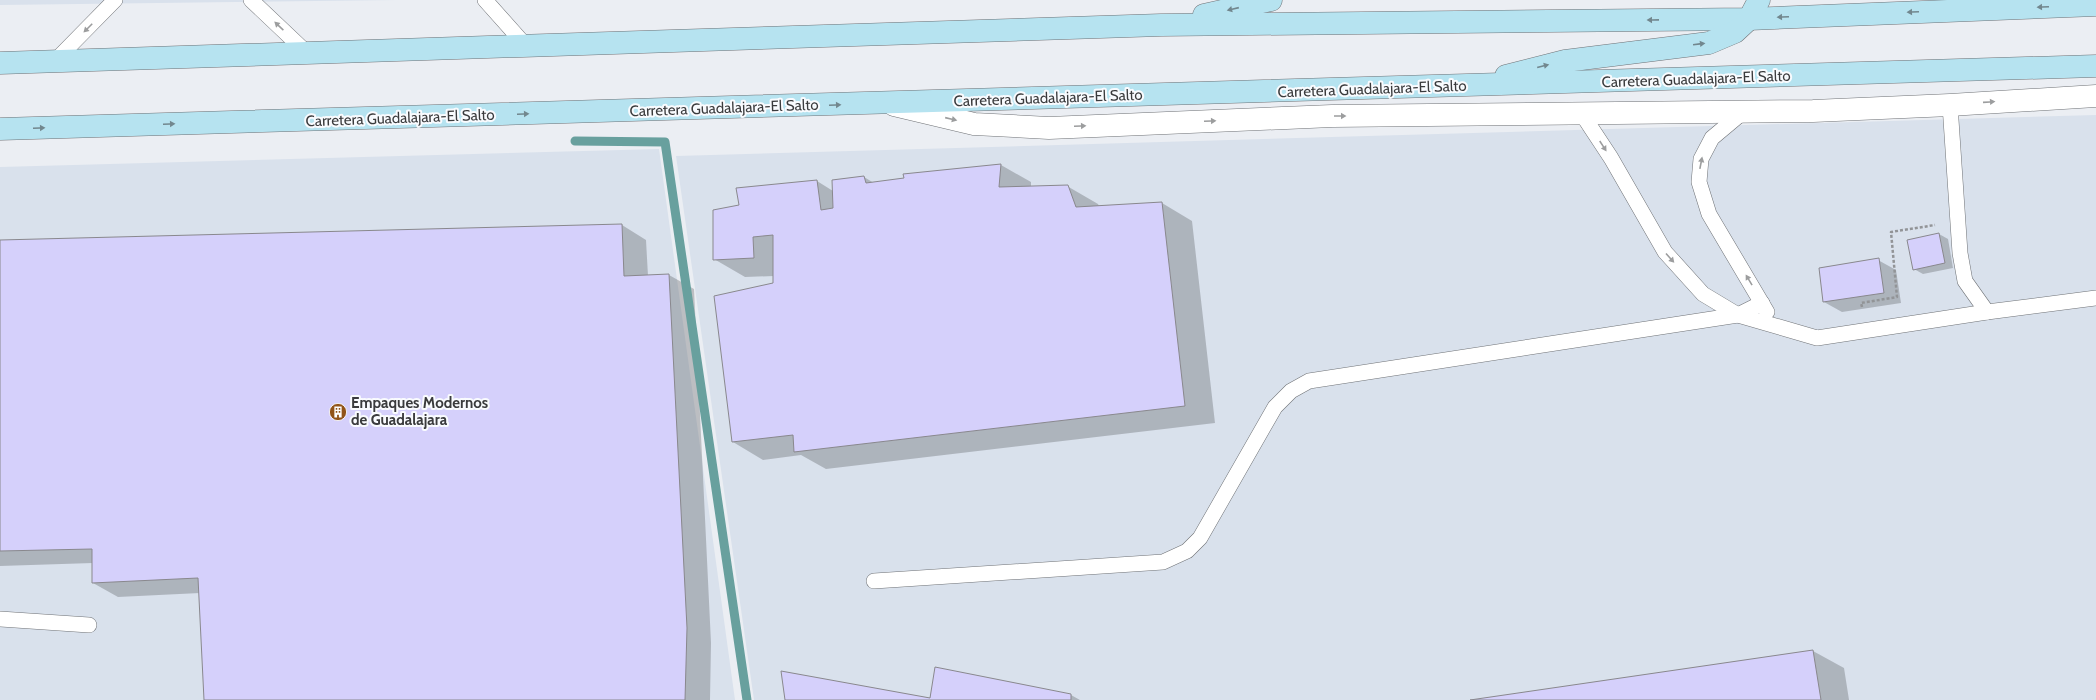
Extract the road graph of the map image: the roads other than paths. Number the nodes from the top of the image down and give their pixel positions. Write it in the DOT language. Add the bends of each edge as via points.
graph roads {
  1 [pos="116,0"];
  2 [pos="251,0"];
  3 [pos="485,0"];
  4 [pos="1271,0"];
  5 [pos="2096,5"];
  6 [pos="1754,9"];
  7 [pos="1161,25"];
  8 [pos="526,46"];
  9 [pos="307,53"];
  10 [pos="55,61"];
  11 [pos="0,63"];
  12 [pos="2096,66"];
  13 [pos="1465,86"];
  14 [pos="2096,96"];
  15 [pos="885,103"];
  16 [pos="1950,105"];
  17 [pos="1743,112"];
  18 [pos="1582,114"];
  19 [pos="0,129"];
  20 [pos="2096,298"];
  21 [pos="1762,303"];
  22 [pos="1987,312"];
  23 [pos="1738,315"];
  24 [pos="1775,326"];
  25 [pos="874,581"];
  26 [pos="0,619"];
  27 [pos="90,625"];
  1 -- 10 [label="lane, one-way"];
  9 -- 2 [label="lane, one-way"];
  3 -- 8 [label="lane"];
  4 -- 7 [label="main road, one-way"];
  5 -- 6 [label="main road, one-way"];
  6 -- 7 [label="main road, one-way"];
  13 -- 6 [label="main road, one-way" via="1565,61 1709,43 1735,32"];
  7 -- 8 [label="main road"];
  8 -- 9 [label="main road"];
  9 -- 10 [label="main road"];
  10 -- 11 [label="main road"];
  12 -- 13 [label="main road, Carretera Guadalajara-El Salto"];
  13 -- 15 [label="main road, Carretera Guadalajara-El Salto"];
  16 -- 14 [label="street, one-way"];
  15 -- 18 [label="street, one-way" via="974,124 1049,128 1332,116"];
  19 -- 15 [label="main road, Carretera Guadalajara-El Salto, one-way"];
  16 -- 17 [label="street"];
  16 -- 22 [label="lane" via="1960,253 1965,281"];
  17 -- 18 [label="street"];
  21 -- 17 [label="lane, one-way" via="1709,214 1699,182 1701,159 1712,138"];
  18 -- 23 [label="lane, one-way" via="1611,158 1665,252 1703,294"];
  20 -- 22 [label="lane"];
  21 -- 23 [label="lane"];
  21 -- 24 [label="lane"];
  22 -- 24 [label="lane" via="1817,338"];
  23 -- 24 [label="lane"];
  23 -- 25 [label="lane" via="1309,381 1291,391 1275,407 1200,538 1187,551 1163,562"];
  26 -- 27 [label="lane"];
}
